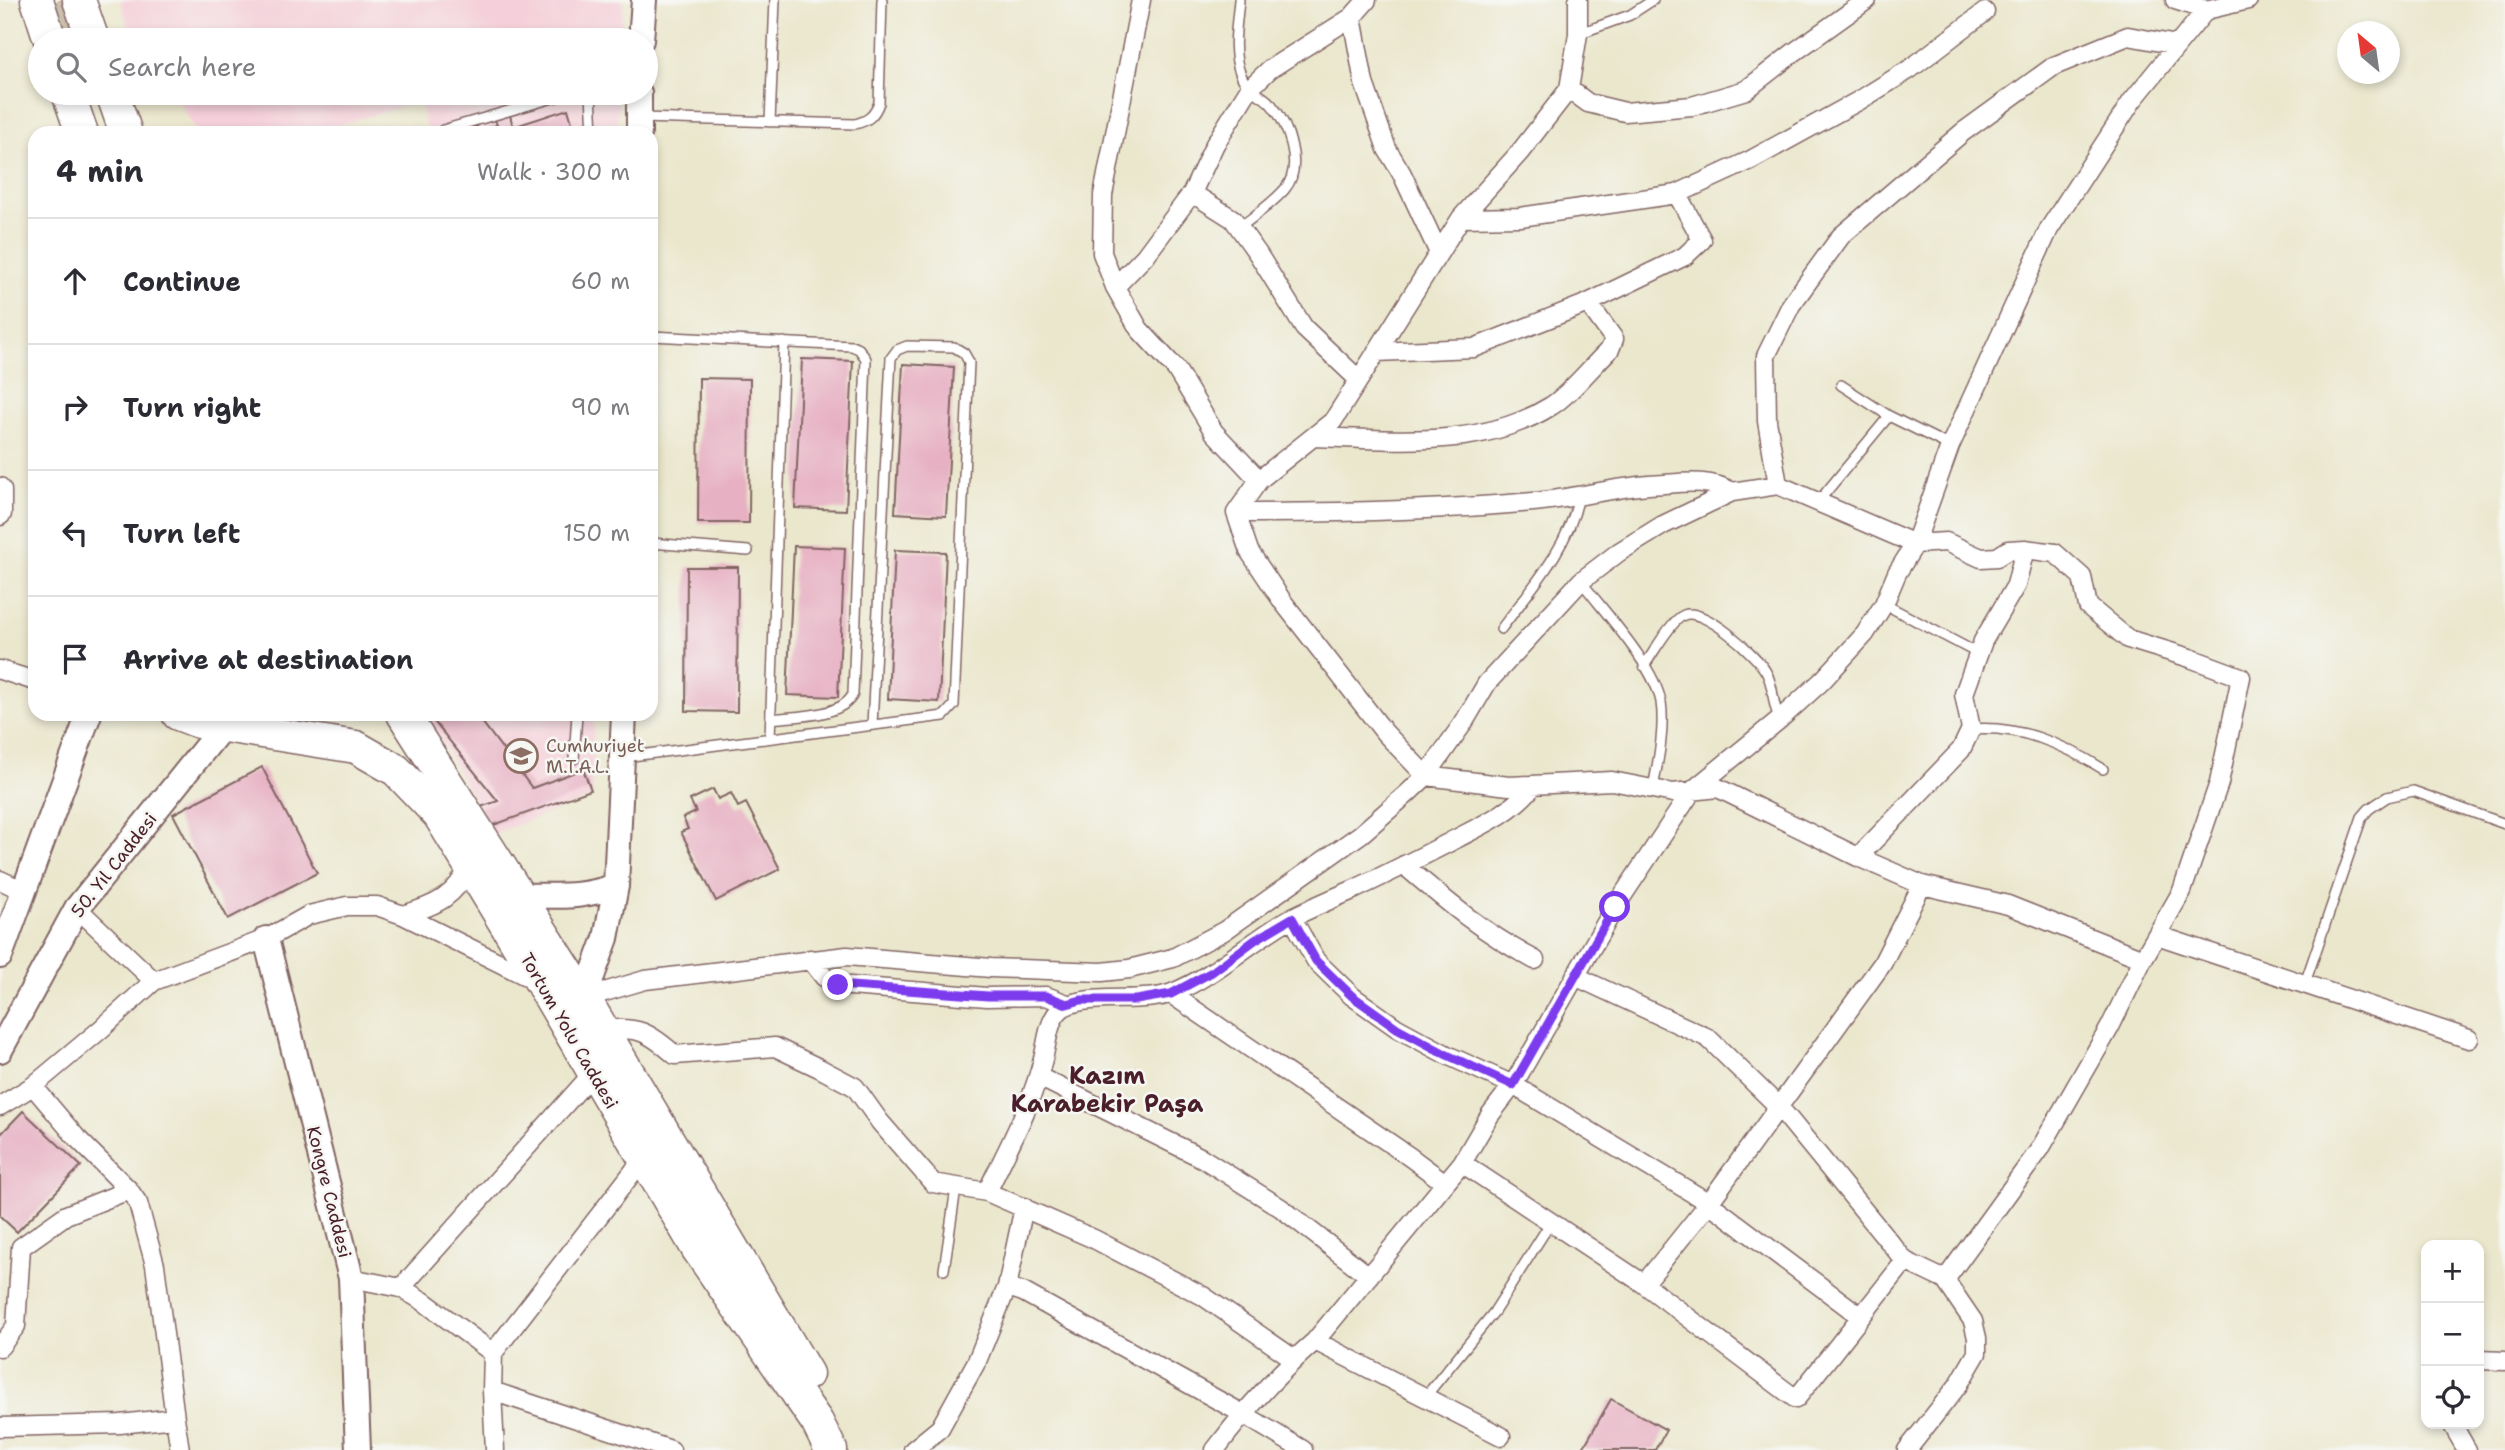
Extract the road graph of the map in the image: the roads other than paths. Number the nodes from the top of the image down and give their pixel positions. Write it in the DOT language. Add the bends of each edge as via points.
graph roads {
  1 [pos="37,0"];
  2 [pos="79,0"];
  3 [pos="644,0"];
  4 [pos="775,0"];
  5 [pos="882,0"];
  6 [pos="1142,0"];
  7 [pos="1239,0"];
  8 [pos="1367,0"];
  9 [pos="1578,0"];
  10 [pos="1653,0"];
  11 [pos="1867,0"];
  12 [pos="2175,0"];
  13 [pos="2248,0"];
  14 [pos="2206,10"];
  15 [pos="1985,12"];
  16 [pos="1352,17"];
  17 [pos="64,28"];
  18 [pos="75,28"];
  19 [pos="642,28"];
  20 [pos="1578,34"];
  21 [pos="2177,45"];
  22 [pos="1249,89"];
  23 [pos="1569,89"];
  24 [pos="72,105"];
  25 [pos="98,105"];
  26 [pos="116,105"];
  27 [pos="529,105"];
  28 [pos="592,105"];
  29 [pos="639,105"];
  30 [pos="770,122"];
  31 [pos="80,126"];
  32 [pos="105,126"];
  33 [pos="124,126"];
  34 [pos="457,126"];
  35 [pos="593,126"];
  36 [pos="639,126"];
  37 [pos="1192,193"];
  38 [pos="1677,194"];
  39 [pos="1461,218"];
  40 [pos="1239,228"];
  41 [pos="1439,253"];
  42 [pos="1115,287"];
  43 [pos="1588,303"];
  44 [pos="658,336"];
  45 [pos="784,342"];
  46 [pos="1376,352"];
  47 [pos="1359,380"];
  48 [pos="1841,385"];
  49 [pos="1889,416"];
  50 [pos="1314,437"];
  51 [pos="1950,446"];
  52 [pos="1259,480"];
  53 [pos="1778,485"];
  54 [pos="0,487"];
  55 [pos="1732,492"];
  56 [pos="1580,495"];
  57 [pos="1818,502"];
  58 [pos="1236,513"];
  59 [pos="0,516"];
  60 [pos="658,544"];
  61 [pos="1916,544"];
  62 [pos="2025,549"];
  63 [pos="748,551"];
  64 [pos="1581,581"];
  65 [pos="1884,604"];
  66 [pos="1500,629"];
  67 [pos="1979,654"];
  68 [pos="1644,666"];
  69 [pos="0,670"];
  70 [pos="28,679"];
  71 [pos="771,719"];
  72 [pos="1780,719"];
  73 [pos="86,721"];
  74 [pos="225,721"];
  75 [pos="231,721"];
  76 [pos="407,721"];
  77 [pos="577,721"];
  78 [pos="624,721"];
  79 [pos="872,725"];
  80 [pos="1971,729"];
  81 [pos="770,738"];
  82 [pos="623,757"];
  83 [pos="574,759"];
  84 [pos="2103,769"];
  85 [pos="1426,776"];
  86 [pos="1532,786"];
  87 [pos="1653,789"];
  88 [pos="1692,791"];
  89 [pos="2505,824"];
  90 [pos="1858,857"];
  91 [pos="471,865"];
  92 [pos="1404,865"];
  93 [pos="0,880"];
  94 [pos="1922,885"];
  95 [pos="616,886"];
  96 [pos="24,891"];
  97 [pos="519,896"];
  98 [pos="78,908"];
  99 [pos="403,915"];
  100 [pos="1292,918"];
  101 [pos="2157,935"];
  102 [pos="266,939"];
  103 [pos="0,956"];
  104 [pos="810,959"];
  105 [pos="2143,959"];
  106 [pos="1535,960"];
  107 [pos="1575,976"];
  108 [pos="154,981"];
  109 [pos="2305,983"];
  110 [pos="542,984"];
  111 [pos="1171,994"];
  112 [pos="584,998"];
  113 [pos="1067,1004"];
  114 [pos="603,1030"];
  115 [pos="2469,1039"];
  116 [pos="0,1050"];
  117 [pos="593,1073"];
  118 [pos="1039,1077"];
  119 [pos="1513,1085"];
  120 [pos="33,1086"];
  121 [pos="0,1106"];
  122 [pos="1780,1108"];
  123 [pos="643,1159"];
  124 [pos="1462,1163"];
  125 [pos="1445,1183"];
  126 [pos="956,1188"];
  127 [pos="129,1190"];
  128 [pos="987,1192"];
  129 [pos="1709,1203"];
  130 [pos="1024,1207"];
  131 [pos="1551,1222"];
  132 [pos="1905,1261"];
  133 [pos="944,1270"];
  134 [pos="1369,1276"];
  135 [pos="351,1278"];
  136 [pos="1945,1280"];
  137 [pos="1644,1284"];
  138 [pos="1007,1287"];
  139 [pos="401,1288"];
  140 [pos="1860,1316"];
  141 [pos="1315,1341"];
  142 [pos="0,1347"];
  143 [pos="493,1353"];
  144 [pos="1294,1359"];
  145 [pos="2484,1360"];
  146 [pos="2505,1361"];
  147 [pos="492,1391"];
  148 [pos="1425,1396"];
  149 [pos="1243,1414"];
  150 [pos="175,1418"];
  151 [pos="0,1427"];
  152 [pos="2455,1429"];
  153 [pos="1500,1436"];
  154 [pos="180,1450"];
  155 [pos="358,1450"];
  156 [pos="495,1450"];
  157 [pos="671,1450"];
  158 [pos="831,1450"];
  159 [pos="853,1450"];
  160 [pos="914,1450"];
  161 [pos="1215,1450"];
  162 [pos="1303,1450"];
  163 [pos="1907,1450"];
  164 [pos="2468,1450"];
  1 -- 17 [label="highway"];
  2 -- 18 [label="highway"];
  3 -- 19 [label="street"];
  4 -- 30 [label="lane"];
  5 -- 30 [label="lane" via="879,103 871,118 855,124"];
  6 -- 42 [label="street" via="1103,195 1102,253"];
  7 -- 22 [label="lane" via="1236,57"];
  8 -- 16 [label="street"];
  9 -- 20 [label="street"];
  10 -- 20 [label="lane" via="1630,15"];
  11 -- 23 [label="street" via="1746,90 1692,106 1625,112 1588,103"];
  12 -- 14 [label="street"];
  13 -- 14 [label="street"];
  14 -- 21 [label="street"];
  15 -- 38 [label="street" via="1860,100 1751,160"];
  16 -- 22 [label="street" via="1270,69"];
  16 -- 41 [label="street" via="1364,83 1387,149"];
  20 -- 23 [label="street"];
  21 -- 51 [label="street" via="2132,101 2049,229"];
  21 -- 53 [label="street" via="2128,36 2054,66 1962,132 1841,236 1791,305 1766,356 1767,422"];
  22 -- 37 [label="street"];
  22 -- 40 [label="lane" via="1264,98 1281,120 1293,151 1292,173 1286,188"];
  23 -- 39 [label="street"];
  24 -- 31 [label="highway"];
  25 -- 32 [label="highway"];
  26 -- 33 [label="highway"];
  27 -- 34 [label="lane"];
  28 -- 35 [label="lane"];
  29 -- 36 [label="street"];
  30 -- 36 [label="lane"];
  37 -- 40 [label="street" via="1233,219"];
  37 -- 42 [label="street" via="1145,256"];
  38 -- 39 [label="street" via="1520,217"];
  38 -- 43 [label="street" via="1702,240 1685,256"];
  39 -- 41 [label="street"];
  40 -- 47 [label="street" via="1304,328"];
  41 -- 46 [label="street"];
  42 -- 52 [label="street" via="1139,329 1175,369 1214,432"];
  43 -- 46 [label="street" via="1474,348"];
  43 -- 50 [label="street" via="1614,339 1610,349 1553,405 1504,428 1430,440"];
  44 -- 45 [label="lane"];
  45 -- 71 [label="lane"];
  45 -- 71 [label="lane" via="852,346 868,365 853,694 837,710"];
  46 -- 47 [label="street"];
  47 -- 50 [label="street" via="1333,421"];
  48 -- 49 [label="lane"];
  49 -- 51 [label="lane"];
  49 -- 57 [label="lane"];
  50 -- 52 [label="street"];
  51 -- 61 [label="street"];
  52 -- 58 [label="street"];
  53 -- 55 [label="street"];
  53 -- 57 [label="street"];
  54 -- 59 [label="street"];
  55 -- 56 [label="street" via="1719,484 1699,483 1632,486"];
  55 -- 64 [label="street" via="1663,525"];
  56 -- 58 [label="street" via="1441,510"];
  56 -- 66 [label="lane" via="1576,515 1560,545"];
  57 -- 61 [label="street"];
  58 -- 85 [label="street" via="1249,551 1283,602 1385,733"];
  60 -- 63 [label="lane"];
  61 -- 62 [label="street" via="1946,542 1981,558"];
  61 -- 65 [label="street"];
  62 -- 67 [label="street" via="2016,586"];
  62 -- 101 [label="street" via="2055,553 2082,577 2088,606 2128,639 2241,677 2219,783 2182,891"];
  64 -- 68 [label="lane"];
  64 -- 85 [label="street" via="1487,683"];
  65 -- 67 [label="lane"];
  65 -- 72 [label="street" via="1865,634"];
  67 -- 80 [label="street" via="1964,694"];
  68 -- 72 [label="lane" via="1676,620 1688,613 1699,614 1761,664 1771,682"];
  68 -- 87 [label="lane" via="1661,702"];
  69 -- 70 [label="street"];
  71 -- 81 [label="lane"];
  72 -- 88 [label="street"];
  73 -- 96 [label="street"];
  74 -- 98 [label="street, 50. Yıl Caddesi"];
  75 -- 91 [label="highway, Tortum Yolu Caddesi" via="355,747 396,770 439,815"];
  76 -- 97 [label="highway, Tortum Yolu Caddesi"];
  77 -- 83 [label="lane"];
  78 -- 82 [label="street"];
  79 -- 79 [label="lane" via="944,716 954,705 969,362 954,347 907,346 891,358"];
  79 -- 81 [label="lane"];
  80 -- 84 [label="lane" via="2019,732 2073,751"];
  80 -- 90 [label="street" via="1961,750"];
  81 -- 82 [label="lane"];
  82 -- 95 [label="street"];
  85 -- 86 [label="street"];
  85 -- 104 [label="street" via="1351,841 1224,932 1173,958 1102,972 847,956"];
  86 -- 87 [label="street" via="1612,781"];
  86 -- 92 [label="street" via="1496,818"];
  87 -- 88 [label="street"];
  88 -- 90 [label="street" via="1718,788"];
  88 -- 107 [label="street"];
  89 -- 109 [label="lane" via="2413,791 2387,797 2369,809 2362,817"];
  90 -- 94 [label="street"];
  91 -- 99 [label="street" via="462,882 442,901"];
  91 -- 110 [label="highway, Tortum Yolu Caddesi"];
  92 -- 100 [label="street"];
  92 -- 106 [label="street" via="1457,911"];
  93 -- 96 [label="street"];
  94 -- 105 [label="street" via="2008,905"];
  94 -- 122 [label="street" via="1882,964"];
  95 -- 97 [label="street" via="569,897"];
  95 -- 112 [label="street" via="606,938"];
  96 -- 103 [label="street"];
  97 -- 112 [label="highway, Tortum Yolu Caddesi"];
  98 -- 108 [label="street"];
  98 -- 116 [label="street, 50. Yıl Caddesi"];
  99 -- 102 [label="street" via="377,906 347,906 309,915"];
  99 -- 110 [label="street"];
  100 -- 111 [label="street"];
  100 -- 119 [label="street" via="1316,961 1352,996 1397,1028"];
  101 -- 105 [label="street"];
  101 -- 109 [label="street"];
  102 -- 108 [label="street"];
  102 -- 135 [label="street, Kongre Caddesi"];
  104 -- 112 [label="street" via="645,980"];
  104 -- 113 [label="street" via="824,977 838,985 1046,996"];
  105 -- 136 [label="street" via="2040,1149"];
  107 -- 119 [label="street"];
  107 -- 122 [label="street" via="1709,1038"];
  108 -- 120 [label="street"];
  109 -- 115 [label="street"];
  110 -- 117 [label="highway, Tortum Yolu Caddesi"];
  111 -- 113 [label="street"];
  111 -- 125 [label="street"];
  112 -- 114 [label="highway, Tortum Yolu Caddesi"];
  113 -- 118 [label="street" via="1055,1015"];
  114 -- 126 [label="street" via="626,1028 654,1037 675,1055 775,1047 855,1087 933,1183"];
  114 -- 159 [label="highway, Tortum Yolu Caddesi"];
  117 -- 123 [label="highway, Tortum Yolu Caddesi"];
  117 -- 139 [label="street"];
  118 -- 128 [label="street"];
  118 -- 134 [label="street" via="1202,1158 1281,1208"];
  119 -- 124 [label="street"];
  119 -- 129 [label="street"];
  120 -- 121 [label="street"];
  120 -- 127 [label="street"];
  122 -- 129 [label="street"];
  122 -- 132 [label="street"];
  123 -- 143 [label="street"];
  123 -- 158 [label="highway, Tortum Yolu Caddesi" via="696,1248 817,1422"];
  124 -- 125 [label="street"];
  124 -- 131 [label="street"];
  125 -- 134 [label="street"];
  126 -- 128 [label="street"];
  126 -- 133 [label="lane"];
  127 -- 142 [label="street" via="66,1215 21,1247 16,1326"];
  127 -- 150 [label="street" via="142,1215 155,1265"];
  128 -- 130 [label="street"];
  129 -- 137 [label="street"];
  129 -- 140 [label="street"];
  130 -- 138 [label="street"];
  130 -- 144 [label="street" via="1203,1296"];
  131 -- 137 [label="street"];
  131 -- 148 [label="lane" via="1494,1312"];
  132 -- 136 [label="street"];
  132 -- 140 [label="street"];
  134 -- 141 [label="street"];
  135 -- 139 [label="street"];
  135 -- 155 [label="street, Kongre Caddesi"];
  136 -- 163 [label="street" via="1973,1321 1977,1353 1959,1384"];
  137 -- 140 [label="street" via="1796,1399"];
  138 -- 149 [label="street"];
  138 -- 160 [label="street" via="977,1362 940,1427"];
  139 -- 143 [label="street"];
  141 -- 144 [label="street"];
  141 -- 148 [label="street"];
  143 -- 147 [label="street"];
  144 -- 149 [label="street"];
  145 -- 146 [label="street"];
  147 -- 156 [label="street"];
  147 -- 157 [label="street"];
  148 -- 153 [label="street"];
  149 -- 161 [label="street"];
  149 -- 162 [label="street"];
  150 -- 151 [label="street"];
  150 -- 154 [label="street"];
  152 -- 164 [label="street"];
}
